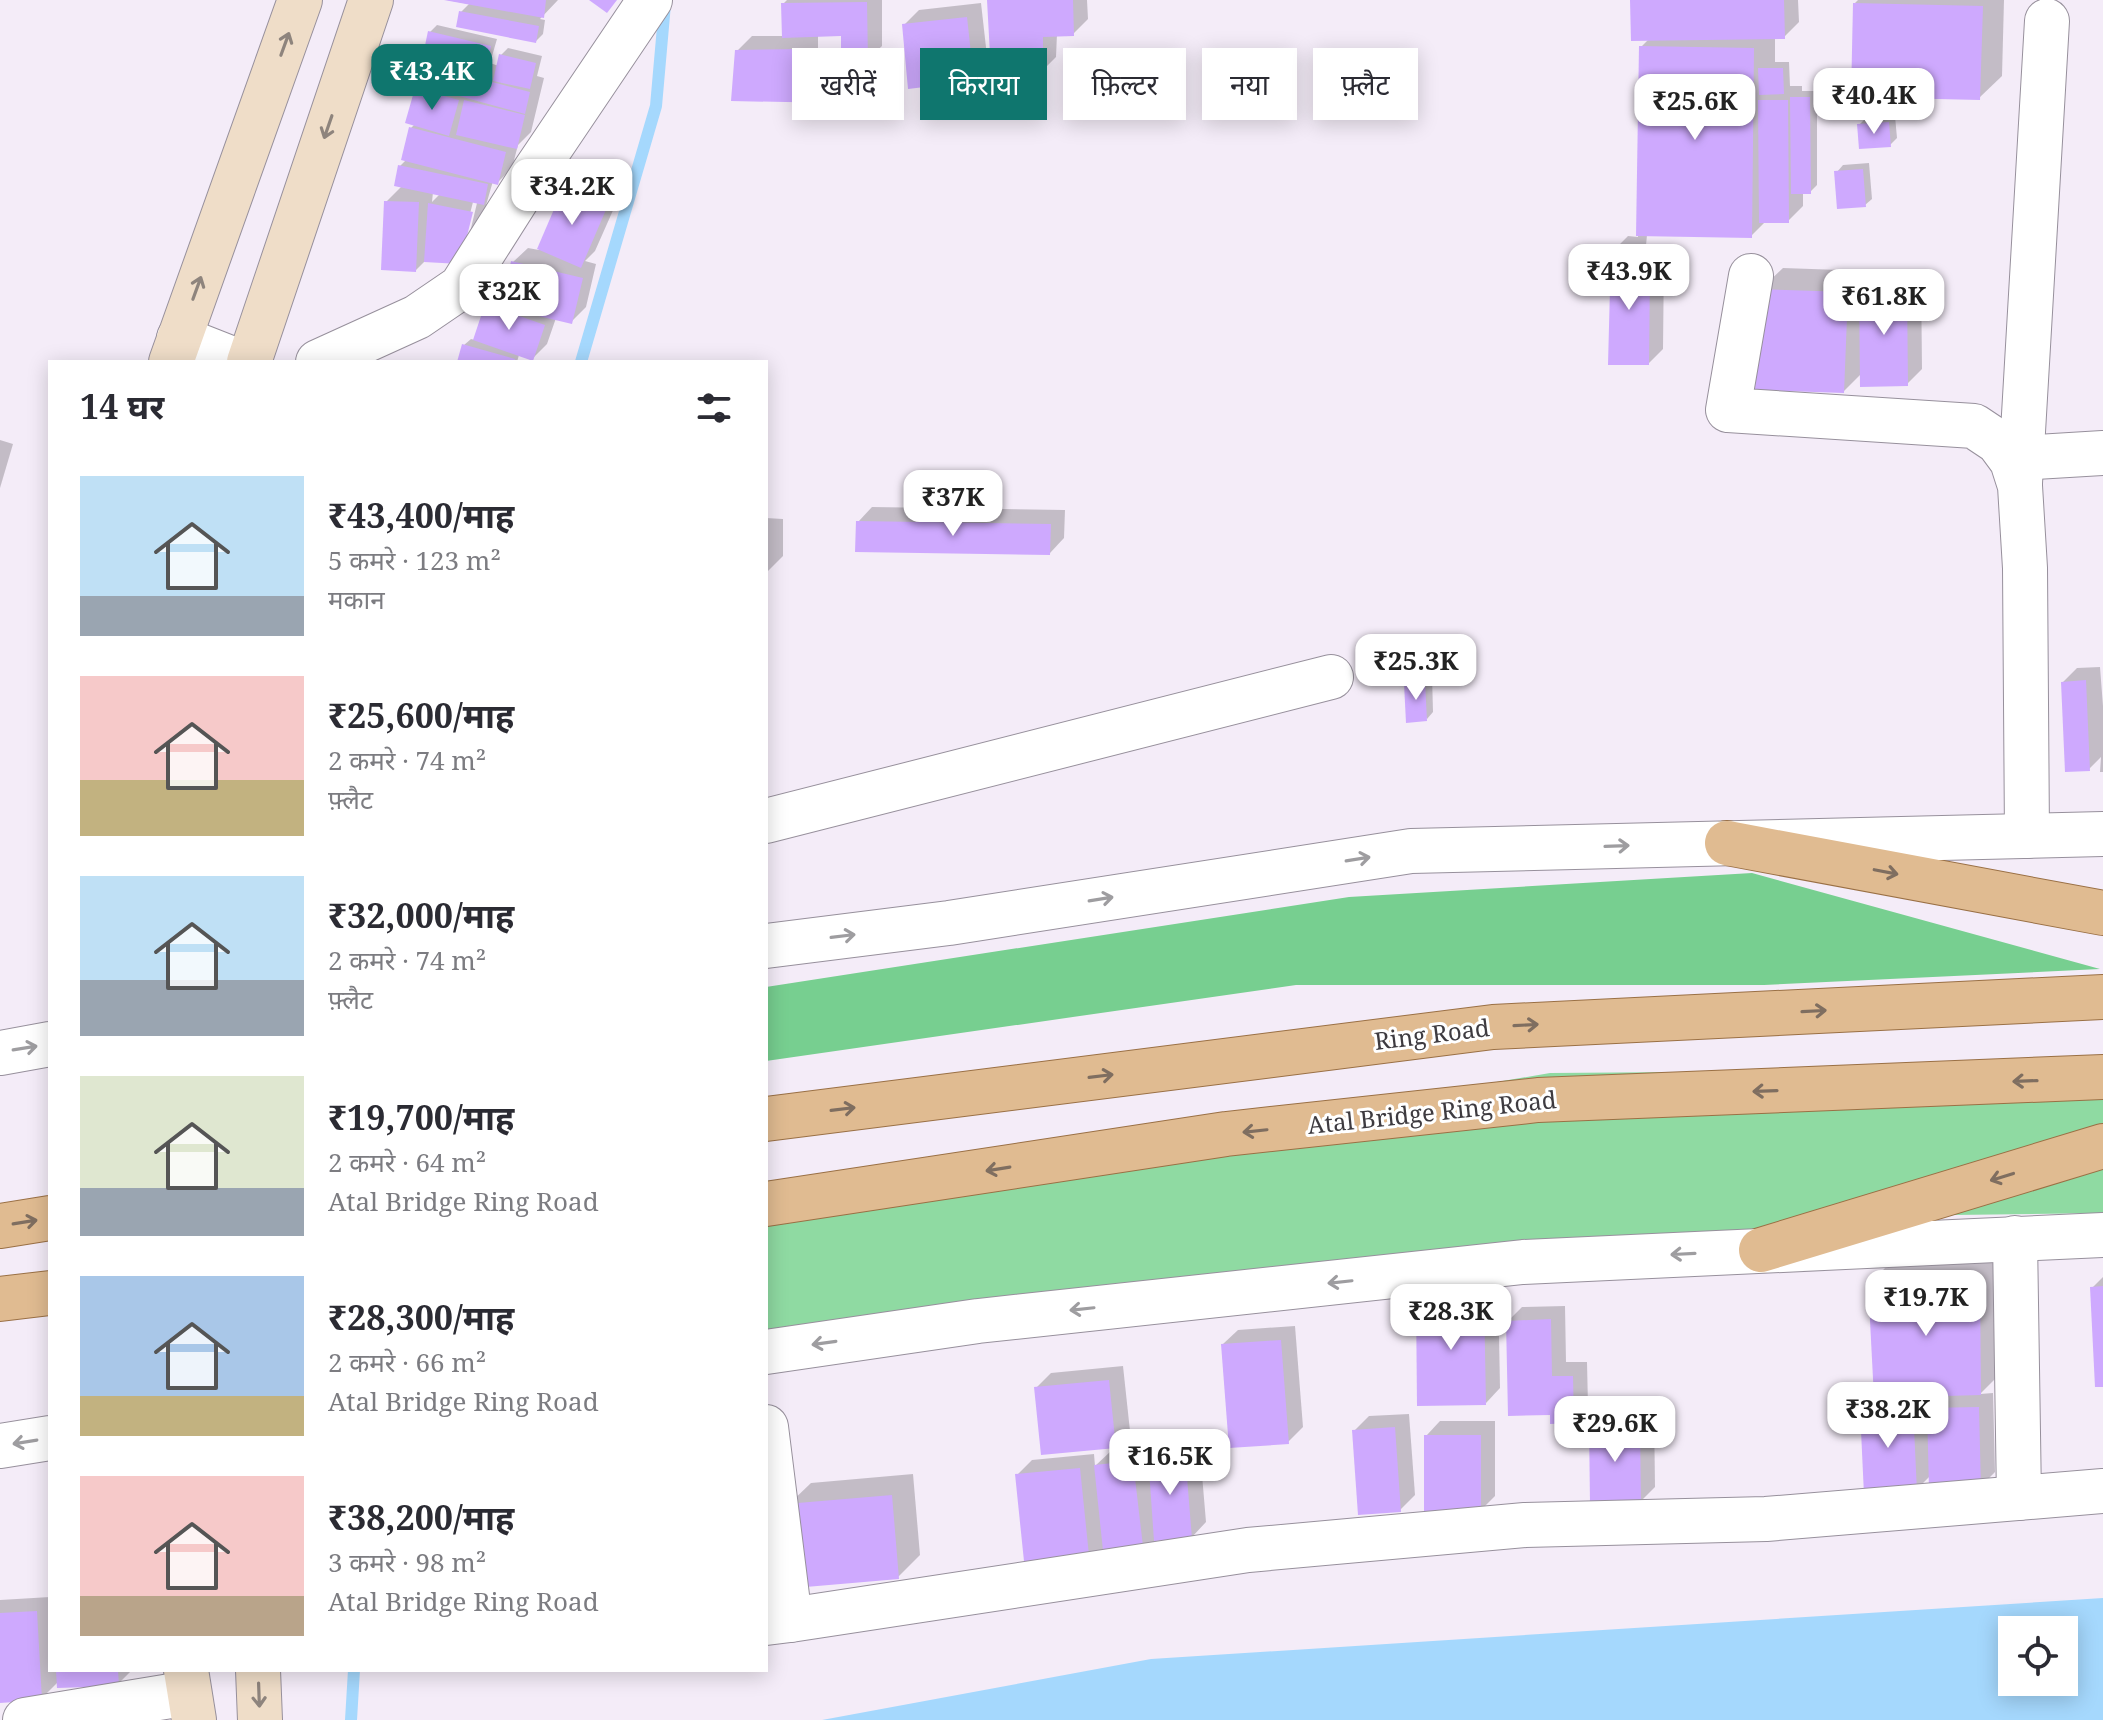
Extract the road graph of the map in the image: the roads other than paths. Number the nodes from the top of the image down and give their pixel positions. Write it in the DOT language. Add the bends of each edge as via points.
graph roads {
  1 [pos="300,0"];
  2 [pos="371,0"];
  3 [pos="650,0"];
  4 [pos="2047,21"];
  5 [pos="1751,276"];
  6 [pos="175,350"];
  7 [pos="229,360"];
  8 [pos="250,360"];
  9 [pos="322,360"];
  10 [pos="2103,453"];
  11 [pos="2020,472"];
  12 [pos="1331,677"];
  13 [pos="768,820"];
  14 [pos="2103,834"];
  15 [pos="2027,836"];
  16 [pos="1727,843"];
  17 [pos="2103,913"];
  18 [pos="768,946"];
  19 [pos="2103,997"];
  20 [pos="48,1044"];
  21 [pos="0,1053"];
  22 [pos="2103,1077"];
  23 [pos="768,1119"];
  24 [pos="2103,1146"];
  25 [pos="768,1204"];
  26 [pos="48,1218"];
  27 [pos="0,1226"];
  28 [pos="2103,1235"];
  29 [pos="2015,1238"];
  30 [pos="1761,1250"];
  31 [pos="48,1293"];
  32 [pos="0,1299"];
  33 [pos="768,1352"];
  34 [pos="48,1438"];
  35 [pos="0,1446"];
  36 [pos="768,1460"];
  37 [pos="2103,1491"];
  38 [pos="2019,1498"];
  39 [pos="778,1622"];
  40 [pos="258,1672"];
  41 [pos="189,1694"];
  42 [pos="25,1720"];
  43 [pos="260,1720"];
  6 -- 1 [label="main road, one-way"];
  2 -- 8 [label="main road, one-way"];
  3 -- 9 [label="street" via="461,287 417,317"];
  4 -- 11 [label="street"];
  5 -- 11 [label="street" via="1728,410 1974,426 1998,442"];
  6 -- 7 [label="street"];
  10 -- 11 [label="street"];
  11 -- 15 [label="street"];
  12 -- 13 [label="street"];
  14 -- 15 [label="street"];
  15 -- 16 [label="street"];
  16 -- 17 [label="main road, one-way"];
  18 -- 16 [label="street, one-way" via="1411,851"];
  23 -- 19 [label="main road, Ring Road, one-way" via="1493,1027"];
  21 -- 20 [label="street, one-way"];
  22 -- 25 [label="main road, Atal Bridge Ring Road, one-way" via="1538,1100 1226,1134"];
  24 -- 30 [label="main road, one-way"];
  27 -- 26 [label="main road, one-way"];
  28 -- 29 [label="street"];
  29 -- 30 [label="street"];
  29 -- 38 [label="street"];
  30 -- 33 [label="street, one-way" via="1523,1262 978,1321"];
  31 -- 32 [label="main road"];
  34 -- 35 [label="street, one-way"];
  36 -- 39 [label="street"];
  37 -- 38 [label="street"];
  38 -- 39 [label="street" via="1766,1519 1525,1525 1248,1550"];
  40 -- 43 [label="main road, one-way"];
  41 -- 42 [label="street"];
}
